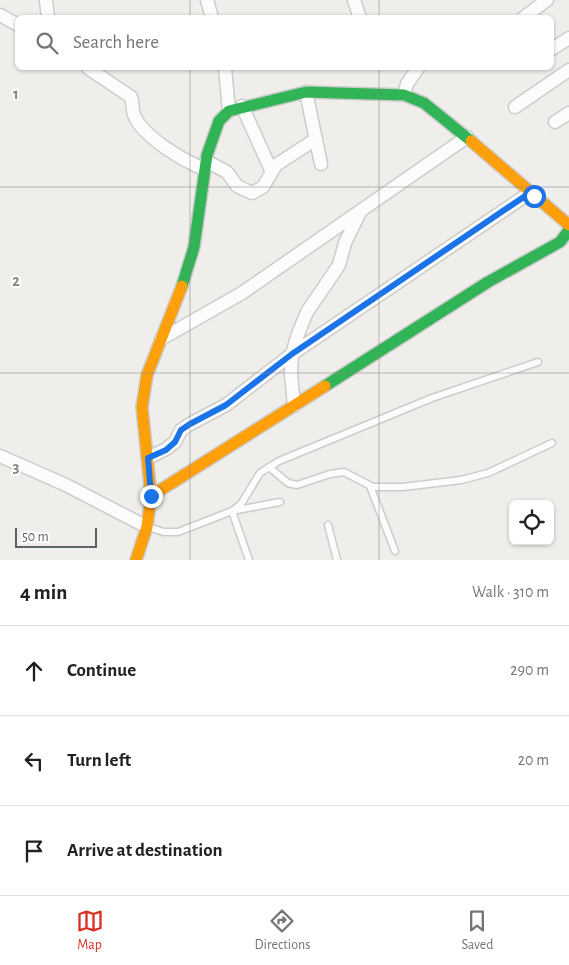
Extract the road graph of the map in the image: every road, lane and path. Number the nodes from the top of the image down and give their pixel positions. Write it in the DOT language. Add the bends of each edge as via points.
graph roads {
  1 [pos="46,0"];
  2 [pos="208,0"];
  3 [pos="354,0"];
  4 [pos="547,0"];
  5 [pos="0,15"];
  6 [pos="48,15"];
  7 [pos="211,15"];
  8 [pos="359,15"];
  9 [pos="527,15"];
  10 [pos="15,23"];
  11 [pos="569,38"];
  12 [pos="554,48"];
  13 [pos="91,70"];
  14 [pos="225,70"];
  15 [pos="417,70"];
  16 [pos="569,70"];
  17 [pos="306,92"];
  18 [pos="404,95"];
  19 [pos="242,106"];
  20 [pos="515,108"];
  21 [pos="229,111"];
  22 [pos="569,113"];
  23 [pos="555,122"];
  24 [pos="467,137"];
  25 [pos="316,139"];
  26 [pos="321,164"];
  27 [pos="205,165"];
  28 [pos="271,170"];
  29 [pos="531,192"];
  30 [pos="360,212"];
  31 [pos="569,225"];
  32 [pos="569,230"];
  33 [pos="161,339"];
  34 [pos="292,354"];
  35 [pos="538,362"];
  36 [pos="294,406"];
  37 [pos="552,444"];
  38 [pos="0,456"];
  39 [pos="148,458"];
  40 [pos="268,467"];
  41 [pos="370,486"];
  42 [pos="151,496"];
  43 [pos="280,502"];
  44 [pos="232,511"];
  45 [pos="328,525"];
  46 [pos="147,527"];
  47 [pos="395,551"];
  48 [pos="136,560"];
  49 [pos="249,560"];
  50 [pos="337,560"];
  1 -- 6 [label="street"];
  2 -- 7 [label="street"];
  3 -- 8 [label="street"];
  4 -- 9 [label="street"];
  5 -- 10 [label="street"];
  11 -- 12 [label="street"];
  13 -- 27 [label="street" via="131,97 136,120 172,153"];
  14 -- 21 [label="street"];
  15 -- 18 [label="street"];
  16 -- 20 [label="street"];
  17 -- 18 [label="street"];
  17 -- 19 [label="street"];
  17 -- 25 [label="street"];
  18 -- 24 [label="street" via="424,103"];
  19 -- 21 [label="street"];
  19 -- 28 [label="street"];
  21 -- 27 [label="street" via="219,121"];
  22 -- 23 [label="street"];
  24 -- 29 [label="street"];
  24 -- 30 [label="street"];
  25 -- 26 [label="street"];
  25 -- 28 [label="street"];
  27 -- 28 [label="street" via="226,172 237,186 252,193 263,187"];
  27 -- 33 [label="street" via="194,247"];
  29 -- 31 [label="street"];
  29 -- 34 [label="street"];
  30 -- 33 [label="street" via="242,293"];
  30 -- 34 [label="street" via="345,243 339,265 307,312"];
  32 -- 36 [label="street" via="560,242 488,282"];
  33 -- 39 [label="street" via="147,374 142,407"];
  34 -- 36 [label="street"];
  34 -- 39 [label="street" via="226,405 181,430 166,450"];
  35 -- 40 [label="lane" via="374,421"];
  36 -- 42 [label="street"];
  37 -- 41 [label="lane" via="461,480 403,487"];
  38 -- 46 [label="street" via="66,485"];
  39 -- 42 [label="street"];
  40 -- 41 [label="lane" via="288,483 297,485 344,472"];
  40 -- 44 [label="lane" via="256,477 241,504"];
  41 -- 47 [label="lane"];
  42 -- 46 [label="street"];
  43 -- 44 [label="lane"];
  44 -- 46 [label="lane" via="178,532"];
  44 -- 49 [label="lane"];
  45 -- 50 [label="lane"];
  46 -- 48 [label="street"];
}
